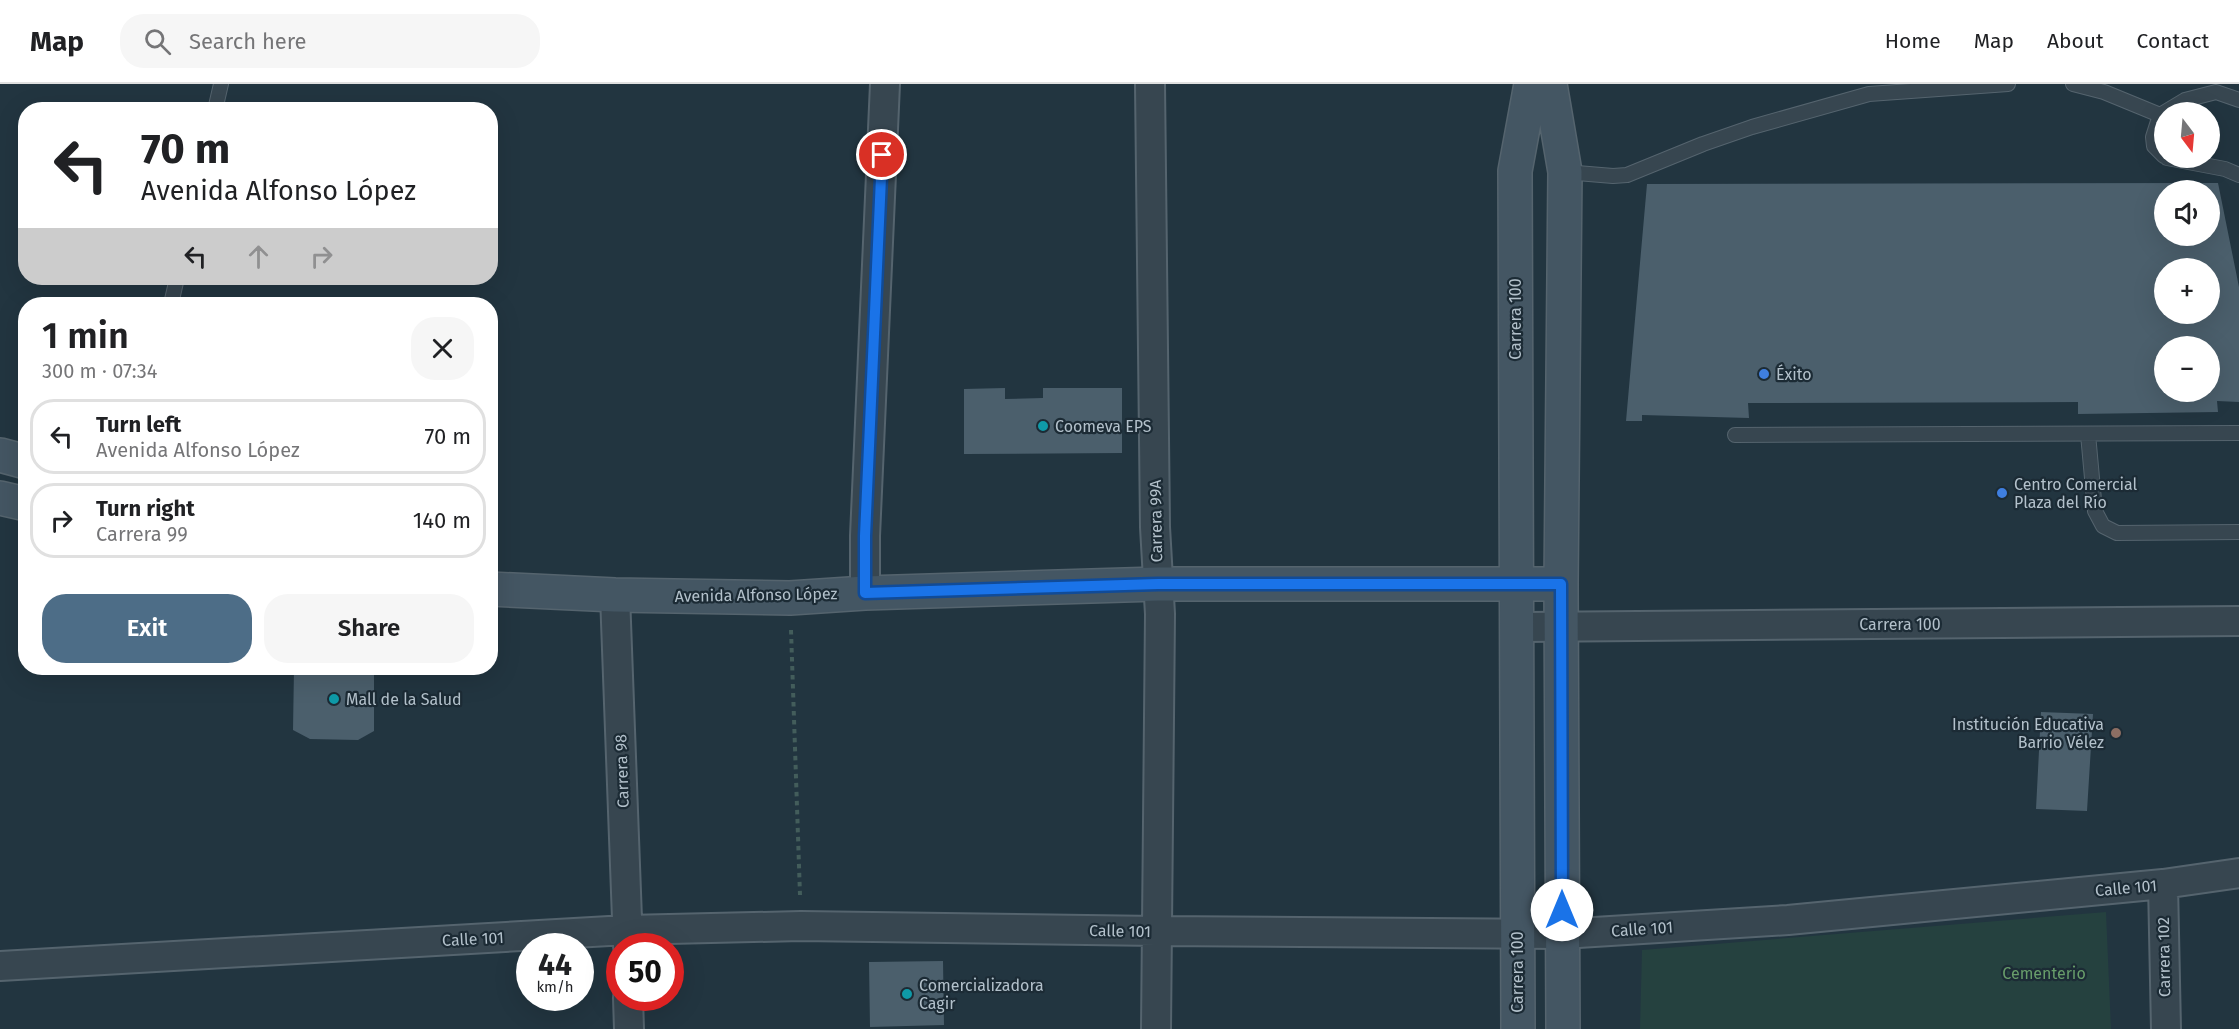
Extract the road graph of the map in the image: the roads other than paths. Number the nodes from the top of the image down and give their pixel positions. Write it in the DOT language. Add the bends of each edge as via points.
graph roads {
  1 [pos="221,84"];
  2 [pos="885,84"];
  3 [pos="1150,84"];
  4 [pos="1531,84"];
  5 [pos="1550,84"];
  6 [pos="2008,84"];
  7 [pos="2073,84"];
  8 [pos="2239,100"];
  9 [pos="217,102"];
  10 [pos="2182,102"];
  11 [pos="2154,113"];
  12 [pos="2220,168"];
  13 [pos="1565,172"];
  14 [pos="2239,175"];
  15 [pos="2239,433"];
  16 [pos="2088,434"];
  17 [pos="1735,435"];
  18 [pos="0,455"];
  19 [pos="18,460"];
  20 [pos="0,498"];
  21 [pos="18,502"];
  22 [pos="2239,532"];
  23 [pos="1158,584"];
  24 [pos="1516,584"];
  25 [pos="1561,584"];
  26 [pos="498,589"];
  27 [pos="865,593"];
  28 [pos="615,595"];
  29 [pos="2239,621"];
  30 [pos="1561,626"];
  31 [pos="1516,627"];
  32 [pos="2239,873"];
  33 [pos="2163,884"];
  34 [pos="1157,931"];
  35 [pos="627,933"];
  36 [pos="684,934"];
  37 [pos="1517,934"];
  38 [pos="1562,934"];
  39 [pos="606,939"];
  40 [pos="0,966"];
  41 [pos="628,1011"];
  42 [pos="629,1029"];
  43 [pos="1156,1029"];
  44 [pos="1518,1029"];
  45 [pos="1563,1029"];
  46 [pos="2166,1029"];
  1 -- 9 [label="lane"];
  2 -- 27 [label="street"];
  3 -- 23 [label="street, Carrera 99A"];
  4 -- 24 [label="main road, Carrera 100" via="1515,171"];
  5 -- 13 [label="main road"];
  6 -- 13 [label="lane" via="1869,94 1752,127 1627,175"];
  7 -- 11 [label="lane"];
  8 -- 10 [label="lane" via="2216,92"];
  12 -- 14 [label="lane"];
  13 -- 25 [label="main road"];
  15 -- 16 [label="lane"];
  16 -- 17 [label="lane"];
  16 -- 22 [label="lane" via="2095,510 2103,526 2117,533"];
  18 -- 19 [label="main road"];
  20 -- 21 [label="main road"];
  23 -- 24 [label="main road, Avenida Alfonso López"];
  23 -- 27 [label="main road, Avenida Alfonso López"];
  23 -- 34 [label="street, Carrera 99A"];
  24 -- 25 [label="main road, Avenida Alfonso López"];
  24 -- 31 [label="main road, Carrera 100"];
  25 -- 30 [label="main road"];
  26 -- 28 [label="main road, Avenida Alfonso López"];
  27 -- 28 [label="main road, Avenida Alfonso López" via="790,598"];
  28 -- 35 [label="street, Carrera 98"];
  29 -- 30 [label="street, Carrera 100"];
  30 -- 31 [label="street, Carrera 100"];
  30 -- 38 [label="main road"];
  31 -- 37 [label="main road, Carrera 100"];
  32 -- 33 [label="street, Calle 101"];
  33 -- 38 [label="street, Calle 101" via="1788,920"];
  33 -- 46 [label="street, Carrera 102"];
  34 -- 36 [label="street, Calle 101" via="801,926"];
  34 -- 37 [label="street, Calle 101"];
  34 -- 43 [label="street, Carrera 99A"];
  37 -- 38 [label="street, Calle 101"];
  37 -- 44 [label="main road, Carrera 100"];
  38 -- 45 [label="main road"];
  39 -- 40 [label="street, Calle 101"];
  41 -- 42 [label="street"];
}
